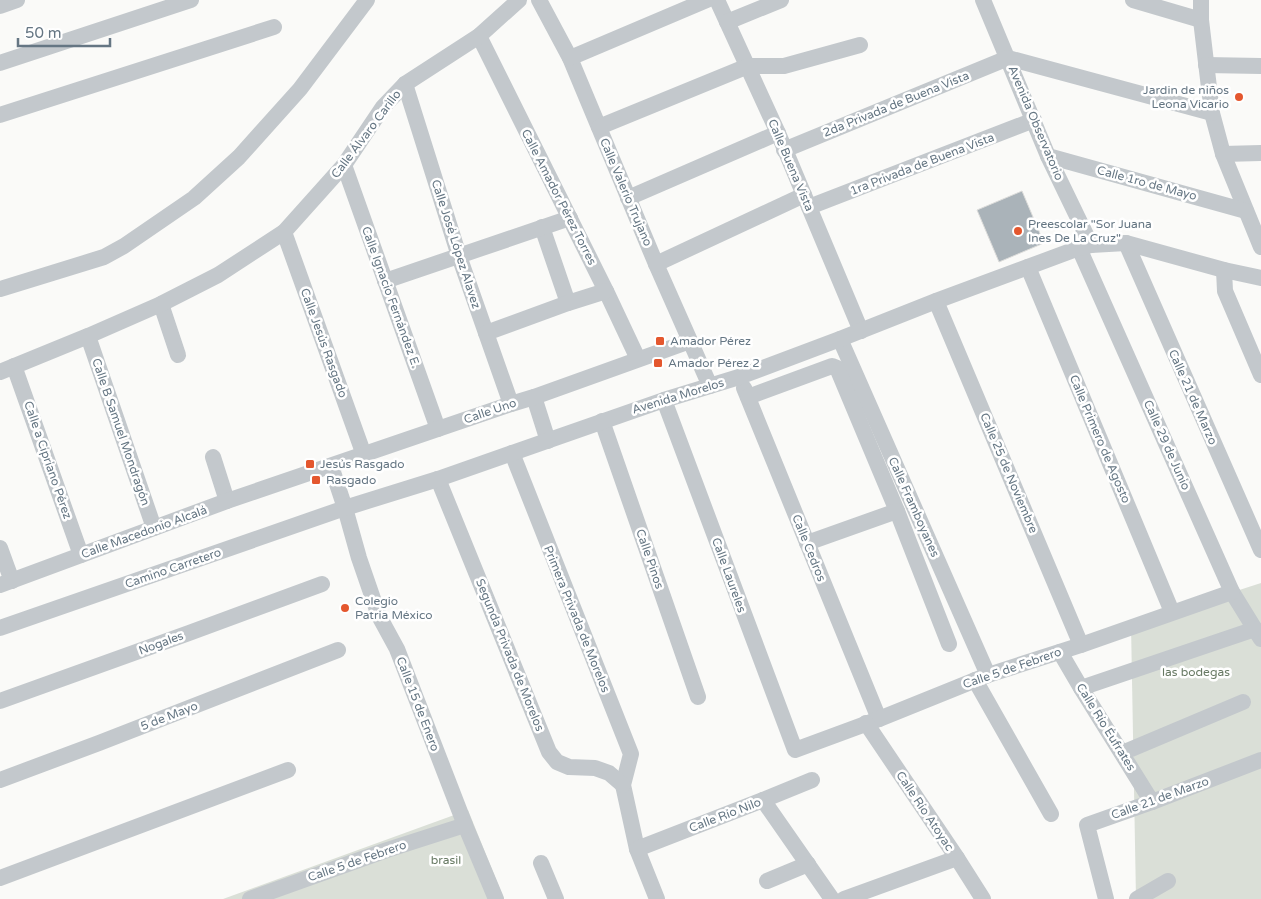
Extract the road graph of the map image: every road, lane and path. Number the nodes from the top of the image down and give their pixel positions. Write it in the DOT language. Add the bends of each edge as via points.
graph roads {
  1 [pos="17,0"];
  2 [pos="191,0"];
  3 [pos="367,0"];
  4 [pos="519,0"];
  5 [pos="539,0"];
  6 [pos="706,0"];
  7 [pos="717,0"];
  8 [pos="781,0"];
  9 [pos="983,0"];
  10 [pos="1133,0"];
  11 [pos="1201,0"];
  12 [pos="0,6"];
  13 [pos="1201,20"];
  14 [pos="727,22"];
  15 [pos="274,27"];
  16 [pos="479,36"];
  17 [pos="860,45"];
  18 [pos="570,58"];
  19 [pos="1008,58"];
  20 [pos="0,63"];
  21 [pos="1206,65"];
  22 [pos="748,66"];
  23 [pos="1261,66"];
  24 [pos="405,84"];
  25 [pos="1212,113"];
  26 [pos="0,115"];
  27 [pos="1034,120"];
  28 [pos="599,127"];
  29 [pos="778,133"];
  30 [pos="784,150"];
  31 [pos="1261,153"];
  32 [pos="1223,154"];
  33 [pos="1048,156"];
  34 [pos="344,165"];
  35 [pos="628,198"];
  36 [pos="806,201"];
  37 [pos="1246,210"];
  38 [pos="570,218"];
  39 [pos="542,227"];
  40 [pos="284,232"];
  41 [pos="1126,243"];
  42 [pos="1085,247"];
  43 [pos="1261,247"];
  44 [pos="459,256"];
  45 [pos="656,264"];
  46 [pos="1028,267"];
  47 [pos="1224,270"];
  48 [pos="1261,278"];
  49 [pos="385,281"];
  50 [pos="0,289"];
  51 [pos="606,291"];
  52 [pos="936,301"];
  53 [pos="568,303"];
  54 [pos="161,304"];
  55 [pos="862,331"];
  56 [pos="486,333"];
  57 [pos="88,336"];
  58 [pos="840,339"];
  59 [pos="690,341"];
  60 [pos="178,355"];
  61 [pos="638,359"];
  62 [pos="7,369"];
  63 [pos="1261,375"];
  64 [pos="739,377"];
  65 [pos="710,386"];
  66 [pos="534,397"];
  67 [pos="748,397"];
  68 [pos="664,400"];
  69 [pos="511,404"];
  70 [pos="602,420"];
  71 [pos="438,429"];
  72 [pos="548,441"];
  73 [pos="512,453"];
  74 [pos="364,455"];
  75 [pos="213,456"];
  76 [pos="331,466"];
  77 [pos="438,479"];
  78 [pos="288,480"];
  79 [pos="227,501"];
  80 [pos="346,508"];
  81 [pos="897,511"];
  82 [pos="154,528"];
  83 [pos="1259,539"];
  84 [pos="807,543"];
  85 [pos="0,548"];
  86 [pos="81,555"];
  87 [pos="6,583"];
  88 [pos="322,584"];
  89 [pos="1232,592"];
  90 [pos="1172,612"];
  91 [pos="0,628"];
  92 [pos="1258,634"];
  93 [pos="949,644"];
  94 [pos="1081,644"];
  95 [pos="338,650"];
  96 [pos="1060,652"];
  97 [pos="982,678"];
  98 [pos="1081,688"];
  99 [pos="698,697"];
  100 [pos="0,701"];
  101 [pos="1243,702"];
  102 [pos="872,721"];
  103 [pos="795,750"];
  104 [pos="1122,753"];
  105 [pos="1261,760"];
  106 [pos="288,770"];
  107 [pos="0,780"];
  108 [pos="812,780"];
  109 [pos="623,785"];
  110 [pos="763,800"];
  111 [pos="1152,802"];
  112 [pos="1051,814"];
  113 [pos="465,825"];
  114 [pos="637,849"];
  115 [pos="957,858"];
  116 [pos="541,863"];
  117 [pos="808,864"];
  118 [pos="0,878"];
  119 [pos="767,881"];
  120 [pos="1168,881"];
  121 [pos="1142,898"];
  122 [pos="250,899"];
  123 [pos="496,899"];
  124 [pos="556,899"];
  125 [pos="658,899"];
  126 [pos="832,899"];
  127 [pos="844,899"];
  128 [pos="983,899"];
  129 [pos="1106,899"];
  1 -- 12 [label="street"];
  2 -- 20 [label="street"];
  3 -- 50 [label="street" via="300,89 239,157 194,198 104,257"];
  4 -- 16 [label="street, Calle Álvaro Carillo"];
  5 -- 18 [label="street, Calle Valerio Trujano"];
  6 -- 18 [label="street"];
  7 -- 14 [label="street, Calle Buena Vista"];
  8 -- 14 [label="street"];
  9 -- 19 [label="street, Avenida Observatorio"];
  10 -- 13 [label="street"];
  11 -- 13 [label="street"];
  13 -- 21 [label="street"];
  14 -- 22 [label="street, Calle Buena Vista"];
  15 -- 26 [label="street"];
  16 -- 24 [label="street, Calle Álvaro Carillo"];
  16 -- 38 [label="street, Calle Amador Pérez Torres"];
  17 -- 22 [label="street" via="784,66"];
  18 -- 28 [label="street, Calle Valerio Trujano"];
  19 -- 25 [label="street"];
  19 -- 27 [label="street, Avenida Observatorio"];
  19 -- 30 [label="street, 2da Privada de Buena Vista"];
  21 -- 23 [label="street"];
  21 -- 25 [label="street"];
  22 -- 28 [label="street"];
  22 -- 29 [label="street, Calle Buena Vista"];
  24 -- 34 [label="street, Calle Álvaro Carillo" via="383,107"];
  24 -- 44 [label="street, Calle José López Alavez"];
  25 -- 32 [label="street"];
  27 -- 33 [label="street, Avenida Observatorio"];
  27 -- 36 [label="street, 1ra Privada de Buena Vista"];
  28 -- 35 [label="street, Calle Valerio Trujano"];
  29 -- 30 [label="street, Calle Buena Vista"];
  29 -- 35 [label="street"];
  30 -- 36 [label="street, Calle Buena Vista"];
  31 -- 32 [label="street"];
  32 -- 37 [label="street"];
  33 -- 37 [label="street, Calle 1ro de Mayo"];
  33 -- 42 [label="street, Avenida Observatorio"];
  34 -- 40 [label="street, Calle Álvaro Carillo"];
  34 -- 49 [label="street, Calle Ignacio Fernández E."];
  35 -- 45 [label="street, Calle Valerio Trujano"];
  36 -- 45 [label="street, 1ra Privada de Buena Vista"];
  36 -- 55 [label="street, Calle Buena Vista"];
  37 -- 43 [label="street"];
  38 -- 39 [label="street"];
  38 -- 51 [label="street, Calle Amador Pérez Torres"];
  39 -- 44 [label="street"];
  39 -- 53 [label="street"];
  40 -- 54 [label="street, Calle Álvaro Carillo" via="218,275"];
  40 -- 74 [label="street, Calle Jesús Rasgado"];
  41 -- 42 [label="street, Avenida Morelos"];
  41 -- 47 [label="street, Avenida Morelos"];
  41 -- 83 [label="street, Calle 21 de Marzo"];
  42 -- 46 [label="street, Avenida Morelos"];
  42 -- 89 [label="street, Calle 29 de Junio"];
  44 -- 49 [label="street"];
  44 -- 56 [label="street, Calle José López Alavez"];
  45 -- 59 [label="street, Calle Valerio Trujano"];
  46 -- 52 [label="street, Avenida Morelos"];
  46 -- 90 [label="street, Calle Primero de Agosto"];
  47 -- 48 [label="street, Avenida Morelos"];
  47 -- 63 [label="street" via="1225,291"];
  49 -- 71 [label="street, Calle Ignacio Fernández E."];
  51 -- 53 [label="street"];
  51 -- 61 [label="street, Calle Amador Pérez Torres"];
  52 -- 55 [label="street, Avenida Morelos"];
  52 -- 94 [label="street, Calle 25 de Noviembre"];
  53 -- 56 [label="street"];
  54 -- 57 [label="street, Calle Álvaro Carillo"];
  54 -- 60 [label="street"];
  55 -- 58 [label="street, Avenida Morelos"];
  56 -- 69 [label="street, Calle José López Alavez"];
  57 -- 62 [label="street, Calle Álvaro Carillo"];
  57 -- 82 [label="street, Calle B Samuel Mondragón"];
  58 -- 64 [label="street, Avenida Morelos"];
  58 -- 97 [label="street, Calle Framboyanes"];
  59 -- 61 [label="street, Calle Uno"];
  59 -- 65 [label="street, Calle Valerio Trujano"];
  61 -- 66 [label="street, Calle Uno"];
  62 -- 86 [label="street, Calle a Cipriano Pérez"];
  64 -- 65 [label="street, Avenida Morelos"];
  64 -- 67 [label="street, Calle Cedros"];
  65 -- 68 [label="street, Avenida Morelos"];
  66 -- 69 [label="street, Calle Uno"];
  66 -- 72 [label="street"];
  67 -- 81 [label="street" via="832,366 838,368"];
  67 -- 84 [label="street, Calle Cedros"];
  68 -- 70 [label="street, Avenida Morelos"];
  68 -- 103 [label="street, Calle Laureles"];
  69 -- 71 [label="street, Calle Uno"];
  70 -- 72 [label="street, Avenida Morelos"];
  70 -- 99 [label="street, Calle Pinos"];
  71 -- 74 [label="street, Calle Uno"];
  72 -- 73 [label="street, Avenida Morelos"];
  73 -- 77 [label="street, Avenida Morelos"];
  73 -- 109 [label="street, Primera Privada de Morelos" via="631,754"];
  74 -- 76 [label="street, Calle Uno"];
  75 -- 79 [label="street"];
  76 -- 78 [label="street, Calle Uno"];
  76 -- 80 [label="street, Calle 15 de Enero"];
  77 -- 80 [label="street, Avenida Morelos"];
  77 -- 109 [label="street, Segunda Privada de Morelos" via="549,752 557,762 569,767 596,768 610,773"];
  78 -- 79 [label="street, Calle Macedonio Alcalá"];
  79 -- 82 [label="street, Calle Macedonio Alcalá"];
  80 -- 91 [label="street, Camino Carretero"];
  80 -- 113 [label="street, Calle 15 de Enero" via="379,616 397,650"];
  81 -- 84 [label="street"];
  81 -- 93 [label="street"];
  82 -- 86 [label="street, Calle Macedonio Alcalá"];
  84 -- 102 [label="street, Calle Cedros"];
  85 -- 87 [label="street"];
  86 -- 87 [label="street, Calle Macedonio Alcalá"];
  88 -- 100 [label="street, Nogales"];
  89 -- 90 [label="street, Calle 5 de Febrero"];
  89 -- 92 [label="street, Calle 29 de Junio"];
  90 -- 94 [label="street, Calle 5 de Febrero"];
  92 -- 98 [label="street"];
  94 -- 96 [label="street, Calle 5 de Febrero"];
  95 -- 107 [label="street, 5 de Mayo"];
  96 -- 97 [label="street, Calle 5 de Febrero"];
  96 -- 98 [label="street, Calle Río Éufrates"];
  97 -- 102 [label="street, Calle 5 de Febrero"];
  97 -- 112 [label="street, Calle Framboyanes"];
  98 -- 104 [label="street, Calle Río Éufrates"];
  101 -- 104 [label="street"];
  102 -- 103 [label="street, Calle 5 de Febrero"];
  102 -- 115 [label="street, Calle Río Atoyac"];
  104 -- 111 [label="street, Calle Río Éufrates"];
  105 -- 111 [label="street, Calle 21 de Marzo"];
  106 -- 118 [label="street"];
  108 -- 110 [label="street, Calle Río Nilo"];
  109 -- 114 [label="street"];
  110 -- 114 [label="street, Calle Río Nilo"];
  110 -- 117 [label="street"];
  111 -- 129 [label="street, Calle 21 de Marzo" via="1087,825"];
  113 -- 122 [label="street, Calle 5 de Febrero"];
  113 -- 123 [label="street, Calle 15 de Enero"];
  114 -- 125 [label="street"];
  115 -- 127 [label="street"];
  115 -- 128 [label="street, Calle Río Atoyac"];
  116 -- 124 [label="street"];
  117 -- 119 [label="street"];
  117 -- 126 [label="street"];
  120 -- 121 [label="street"];
}
